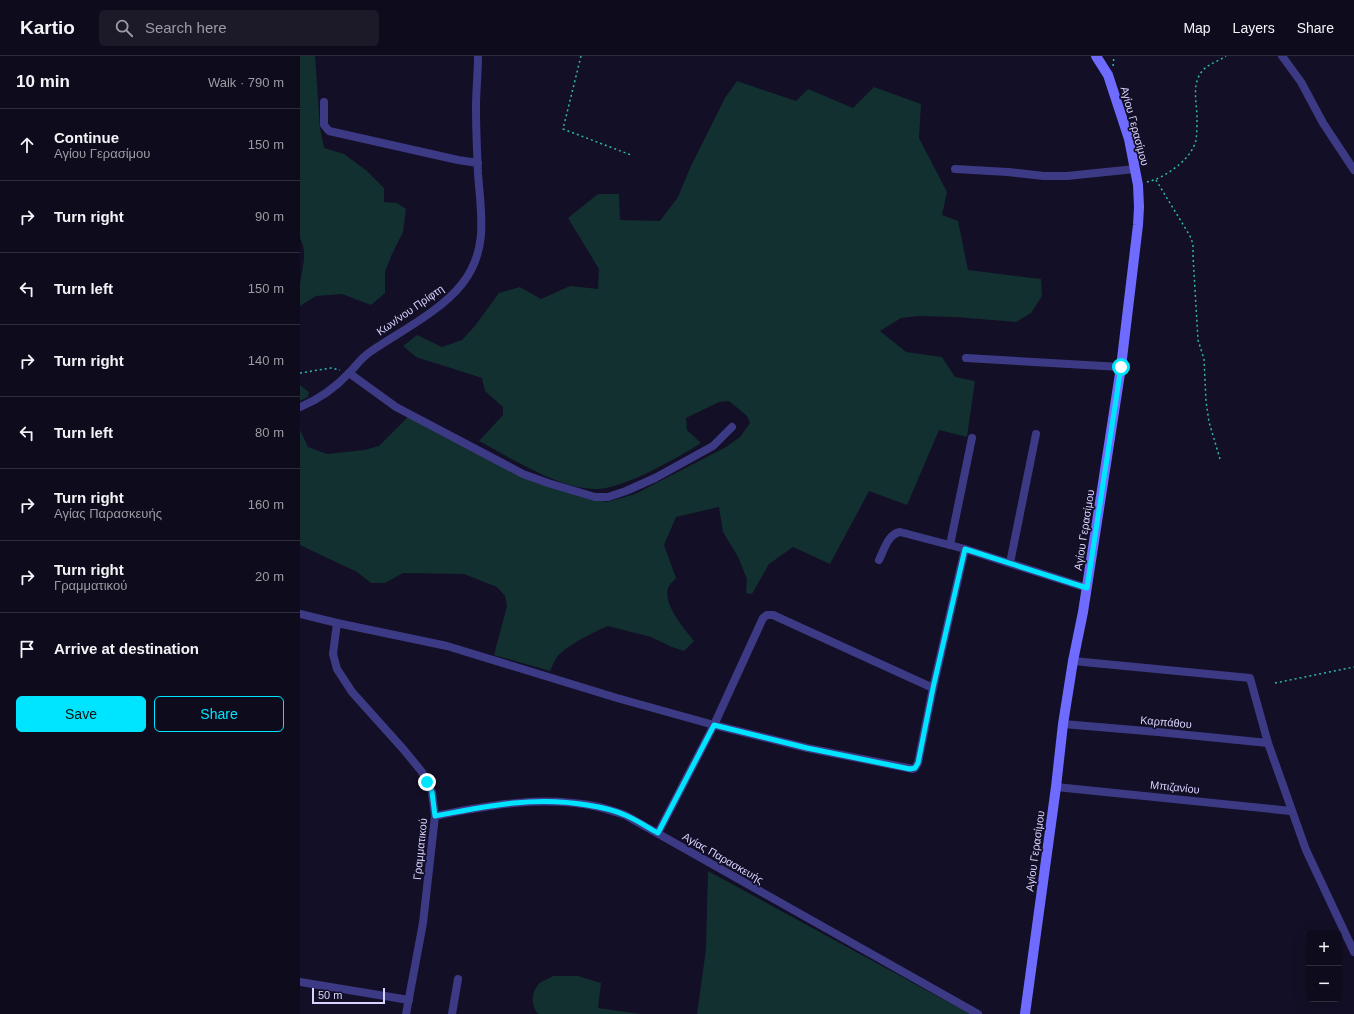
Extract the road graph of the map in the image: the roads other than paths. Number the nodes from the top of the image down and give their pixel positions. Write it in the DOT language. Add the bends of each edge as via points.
graph roads {
  1 [pos="478,56"];
  2 [pos="1096,56"];
  3 [pos="1282,56"];
  4 [pos="324,102"];
  5 [pos="478,163"];
  6 [pos="955,169"];
  7 [pos="1135,169"];
  8 [pos="1354,170"];
  9 [pos="966,358"];
  10 [pos="1121,367"];
  11 [pos="350,373"];
  12 [pos="300,407"];
  13 [pos="732,427"];
  14 [pos="1036,434"];
  15 [pos="972,438"];
  16 [pos="950,545"];
  17 [pos="965,549"];
  18 [pos="879,560"];
  19 [pos="1010,563"];
  20 [pos="1087,588"];
  21 [pos="300,614"];
  22 [pos="337,623"];
  23 [pos="1074,661"];
  24 [pos="933,688"];
  25 [pos="1063,724"];
  26 [pos="714,725"];
  27 [pos="1268,742"];
  28 [pos="1056,787"];
  29 [pos="1291,811"];
  30 [pos="435,816"];
  31 [pos="658,833"];
  32 [pos="1354,952"];
  33 [pos="458,979"];
  34 [pos="300,982"];
  35 [pos="409,1000"];
  36 [pos="406,1014"];
  37 [pos="452,1014"];
  38 [pos="978,1014"];
  39 [pos="1025,1014"];
  1 -- 5 [label="street, Κων/νου Πρίφτη"];
  2 -- 7 [label="street, Αγίου Γερασίμου" via="1108,74 1129,139"];
  3 -- 8 [label="street" via="1301,82"];
  4 -- 5 [label="street" via="324,125 328,131"];
  5 -- 11 [label="street, Κων/νου Πρίφτη" via="481,240 476,260 463,283 447,300 428,314 363,356"];
  6 -- 7 [label="street" via="1067,176"];
  7 -- 10 [label="street, Αγίου Γερασίμου" via="1138,185 1138,225"];
  9 -- 10 [label="street"];
  10 -- 20 [label="street, Αγίου Γερασίμου"];
  11 -- 12 [label="street, Κων/νου Πρίφτη" via="324,395"];
  11 -- 13 [label="street" via="396,407 524,474 595,497 608,497 655,478 713,446"];
  14 -- 19 [label="street"];
  15 -- 16 [label="street"];
  16 -- 17 [label="street"];
  16 -- 18 [label="street" via="900,532 895,533"];
  17 -- 19 [label="street"];
  17 -- 24 [label="street"];
  19 -- 20 [label="street"];
  20 -- 23 [label="street, Αγίου Γερασίμου"];
  21 -- 22 [label="street"];
  22 -- 26 [label="street" via="447,646"];
  22 -- 30 [label="street, Γραμματικού" via="333,654 337,669 352,692 422,772 432,792"];
  23 -- 25 [label="street, Αγίου Γερασίμου"];
  23 -- 27 [label="street" via="1250,678"];
  24 -- 26 [label="street" via="918,763 913,769 807,748"];
  24 -- 26 [label="street" via="770,614 763,618"];
  25 -- 27 [label="street, Καρπάθου"];
  25 -- 28 [label="street, Αγίου Γερασίμου"];
  26 -- 31 [label="street"];
  27 -- 29 [label="street"];
  28 -- 29 [label="street, Μπιζανίου"];
  28 -- 39 [label="street, Αγίου Γερασίμου"];
  29 -- 32 [label="street" via="1306,850"];
  30 -- 31 [label="street, Αγίας Παρασκευής" via="507,803 565,802 599,807 625,815"];
  30 -- 35 [label="street, Γραμματικού" via="423,923"];
  31 -- 38 [label="street, Αγίας Παρασκευής"];
  33 -- 37 [label="street"];
  34 -- 35 [label="street"];
  35 -- 36 [label="street, Γραμματικού"];
}
